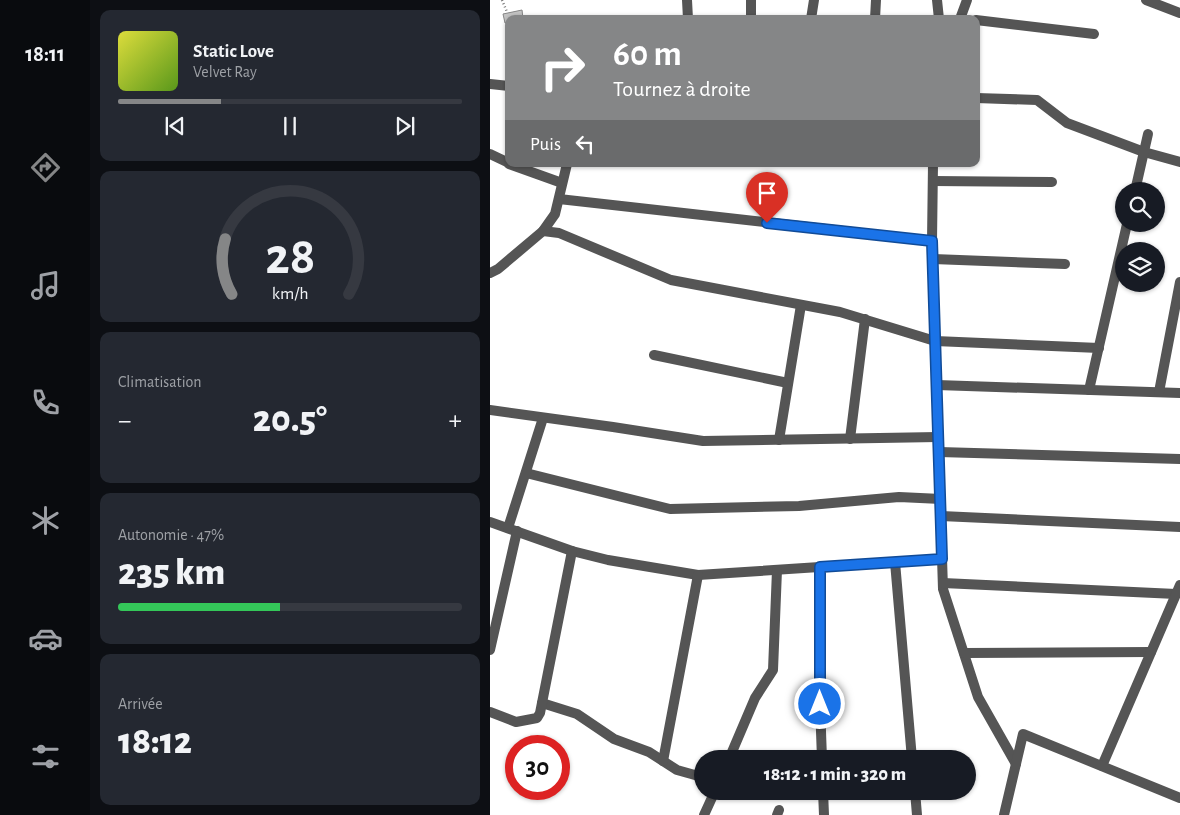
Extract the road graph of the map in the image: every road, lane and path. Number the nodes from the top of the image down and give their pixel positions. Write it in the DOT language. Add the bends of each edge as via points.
graph roads {
  1 [pos="502,0"];
  2 [pos="687,0"];
  3 [pos="751,0"];
  4 [pos="814,0"];
  5 [pos="876,0"];
  6 [pos="937,0"];
  7 [pos="967,0"];
  8 [pos="1146,0"];
  9 [pos="507,12"];
  10 [pos="1180,13"];
  11 [pos="688,15"];
  12 [pos="751,15"];
  13 [pos="812,15"];
  14 [pos="875,15"];
  15 [pos="939,15"];
  16 [pos="961,15"];
  17 [pos="980,20"];
  18 [pos="1094,34"];
  19 [pos="490,84"];
  20 [pos="505,86"];
  21 [pos="980,98"];
  22 [pos="1148,134"];
  23 [pos="1144,152"];
  24 [pos="490,154"];
  25 [pos="505,162"];
  26 [pos="1180,162"];
  27 [pos="518,167"];
  28 [pos="566,167"];
  29 [pos="933,167"];
  30 [pos="933,181"];
  31 [pos="562,182"];
  32 [pos="1052,182"];
  33 [pos="1137,182"];
  34 [pos="559,199"];
  35 [pos="543,231"];
  36 [pos="1125,232"];
  37 [pos="932,241"];
  38 [pos="932,259"];
  39 [pos="1065,264"];
  40 [pos="490,273"];
  41 [pos="1180,282"];
  42 [pos="801,304"];
  43 [pos="865,320"];
  44 [pos="935,341"];
  45 [pos="1098,348"];
  46 [pos="654,355"];
  47 [pos="788,383"];
  48 [pos="937,385"];
  49 [pos="1089,390"];
  50 [pos="1159,392"];
  51 [pos="1180,393"];
  52 [pos="490,410"];
  53 [pos="543,418"];
  54 [pos="938,437"];
  55 [pos="850,438"];
  56 [pos="779,440"];
  57 [pos="939,452"];
  58 [pos="1180,459"];
  59 [pos="526,473"];
  60 [pos="941,499"];
  61 [pos="941,516"];
  62 [pos="490,522"];
  63 [pos="1180,527"];
  64 [pos="512,530"];
  65 [pos="572,551"];
  66 [pos="942,559"];
  67 [pos="895,562"];
  68 [pos="820,567"];
  69 [pos="777,570"];
  70 [pos="698,575"];
  71 [pos="943,583"];
  72 [pos="1178,590"];
  73 [pos="490,650"];
  74 [pos="964,652"];
  75 [pos="1151,652"];
  76 [pos="542,703"];
  77 [pos="490,712"];
  78 [pos="733,750"];
  79 [pos="822,750"];
  80 [pos="911,750"];
  81 [pos="664,761"];
  82 [pos="1016,764"];
  83 [pos="1102,766"];
  84 [pos="694,775"];
  85 [pos="1180,798"];
  86 [pos="710,800"];
  87 [pos="823,800"];
  88 [pos="916,800"];
  89 [pos="704,815"];
  90 [pos="824,815"];
  91 [pos="917,815"];
  92 [pos="1004,815"];
  1 -- 9 [label="path"];
  2 -- 11 [label="street"];
  3 -- 12 [label="street"];
  4 -- 13 [label="street"];
  5 -- 14 [label="street"];
  6 -- 15 [label="street"];
  7 -- 16 [label="street"];
  8 -- 10 [label="street"];
  17 -- 18 [label="street"];
  19 -- 20 [label="street"];
  21 -- 23 [label="street" via="1037,100 1067,123"];
  22 -- 23 [label="street"];
  23 -- 26 [label="street"];
  23 -- 33 [label="street"];
  24 -- 25 [label="street"];
  27 -- 31 [label="street"];
  28 -- 31 [label="street"];
  29 -- 30 [label="street"];
  30 -- 32 [label="street"];
  30 -- 37 [label="street"];
  31 -- 34 [label="street"];
  34 -- 35 [label="street" via="555,214"];
  34 -- 37 [label="street"];
  35 -- 40 [label="street"];
  35 -- 42 [label="street" via="559,233 671,280"];
  36 -- 45 [label="street"];
  37 -- 38 [label="street"];
  38 -- 39 [label="street"];
  38 -- 44 [label="street"];
  41 -- 50 [label="street"];
  42 -- 43 [label="street"];
  42 -- 47 [label="street"];
  43 -- 44 [label="street"];
  43 -- 55 [label="street"];
  44 -- 45 [label="street"];
  44 -- 48 [label="street"];
  45 -- 49 [label="street"];
  46 -- 47 [label="street"];
  47 -- 56 [label="street"];
  48 -- 49 [label="street"];
  48 -- 54 [label="street"];
  49 -- 50 [label="street"];
  50 -- 51 [label="street"];
  52 -- 53 [label="street"];
  53 -- 56 [label="street" via="703,441"];
  53 -- 59 [label="street"];
  54 -- 55 [label="street"];
  54 -- 57 [label="street"];
  55 -- 56 [label="street"];
  57 -- 58 [label="street"];
  57 -- 60 [label="street"];
  59 -- 60 [label="street" via="670,509 799,506 898,497"];
  59 -- 64 [label="street"];
  60 -- 61 [label="street"];
  61 -- 63 [label="street"];
  61 -- 66 [label="street"];
  62 -- 64 [label="street"];
  64 -- 65 [label="street"];
  64 -- 73 [label="street"];
  65 -- 70 [label="street"];
  65 -- 76 [label="street"];
  66 -- 67 [label="street"];
  66 -- 71 [label="street"];
  67 -- 68 [label="street"];
  67 -- 80 [label="street"];
  68 -- 69 [label="street"];
  68 -- 79 [label="street"];
  69 -- 70 [label="street"];
  69 -- 78 [label="street" via="773,670 755,698"];
  70 -- 81 [label="street"];
  71 -- 72 [label="street"];
  71 -- 74 [label="street"];
  72 -- 75 [label="street"];
  74 -- 75 [label="street"];
  74 -- 82 [label="street" via="978,697"];
  75 -- 83 [label="street"];
  76 -- 77 [label="street" via="537,718 516,722"];
  76 -- 81 [label="street" via="577,714 614,739"];
  81 -- 84 [label="street" via="677,770"];
  82 -- 83 [label="street" via="1023,734"];
  82 -- 92 [label="street"];
  83 -- 85 [label="street"];
  86 -- 89 [label="street"];
  87 -- 90 [label="street"];
  88 -- 91 [label="street"];
}
